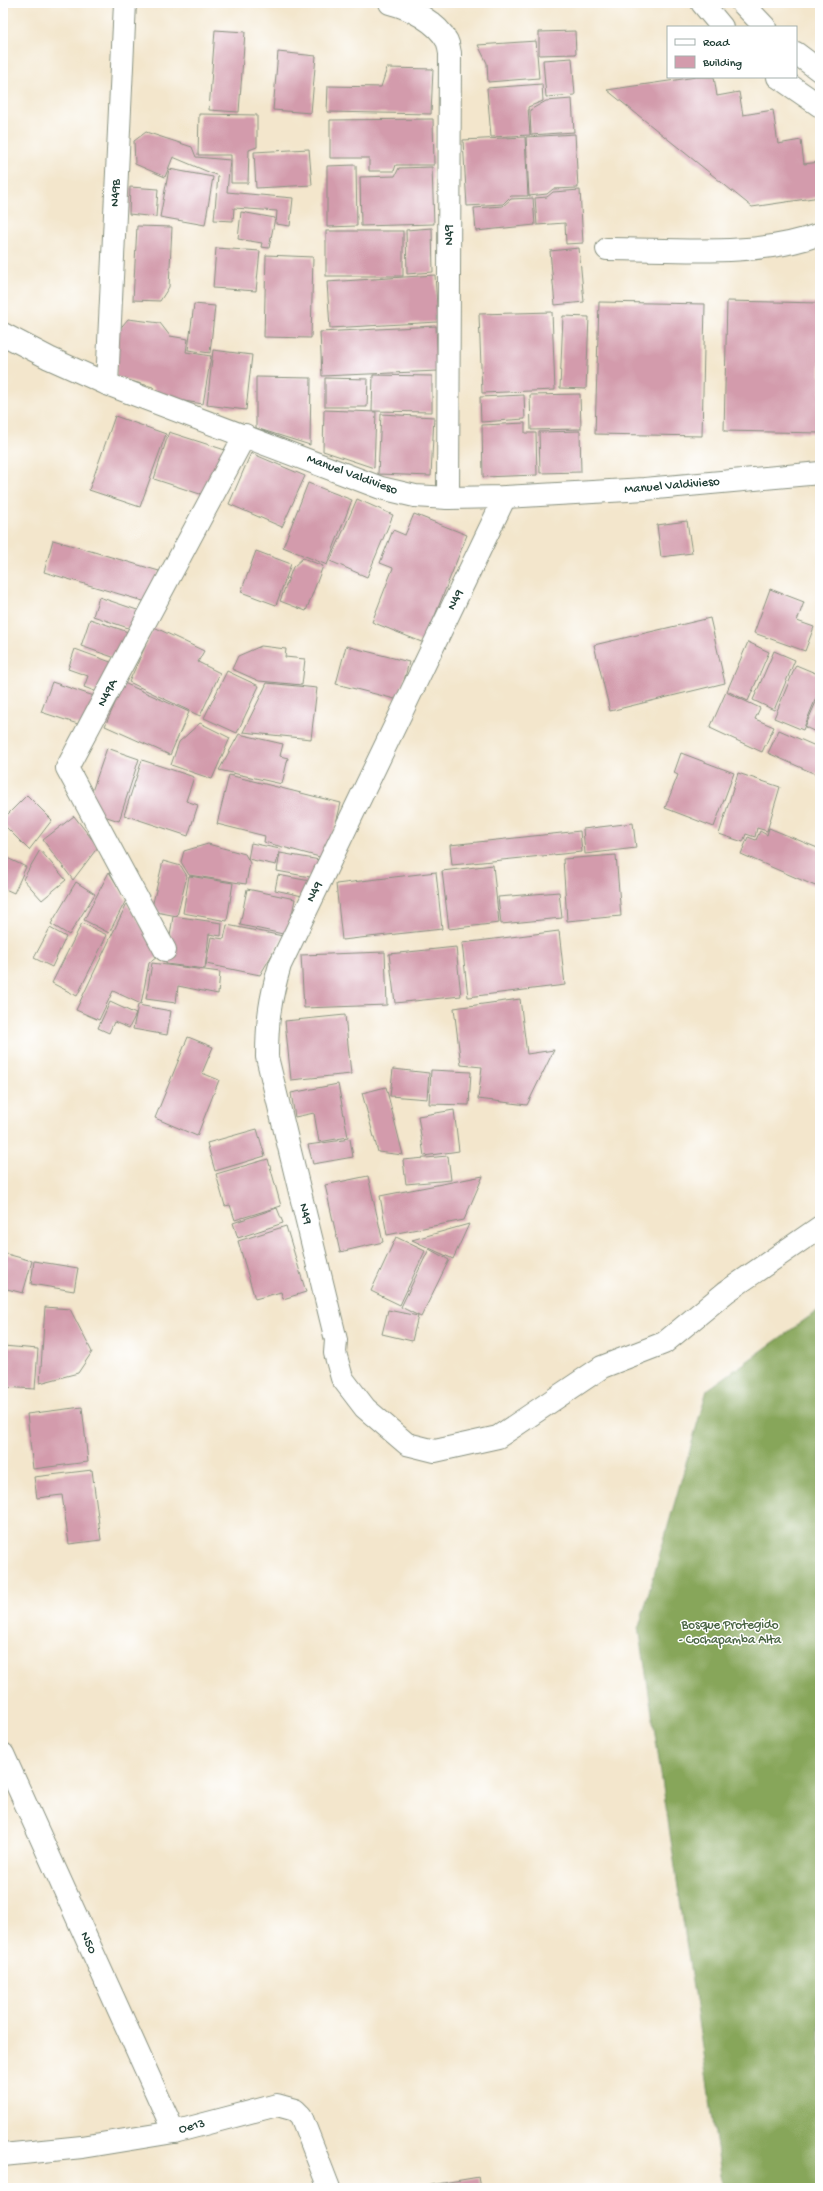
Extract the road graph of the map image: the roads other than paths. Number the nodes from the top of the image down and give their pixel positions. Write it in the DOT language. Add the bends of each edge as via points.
graph roads {
  1 [pos="125,3"];
  2 [pos="390,3"];
  3 [pos="702,3"];
  4 [pos="742,3"];
  5 [pos="721,26"];
  6 [pos="764,26"];
  7 [pos="797,54"];
  8 [pos="820,71"];
  9 [pos="779,78"];
  10 [pos="820,106"];
  11 [pos="820,234"];
  12 [pos="607,249"];
  13 [pos="3,334"];
  14 [pos="107,384"];
  15 [pos="245,435"];
  16 [pos="820,473"];
  17 [pos="505,497"];
  18 [pos="448,498"];
  19 [pos="165,950"];
  20 [pos="820,1227"];
  21 [pos="5,1762"];
  22 [pos="174,2132"];
  23 [pos="3,2155"];
  24 [pos="329,2188"];
  1 -- 14 [label="street, N49B"];
  2 -- 18 [label="street, N49" via="419,15 431,24 447,41 450,53"];
  3 -- 5 [label="street"];
  4 -- 6 [label="street"];
  7 -- 8 [label="street"];
  9 -- 10 [label="street"];
  11 -- 12 [label="street" via="782,245 738,250"];
  13 -- 14 [label="street, Manuel Valdivieso"];
  14 -- 15 [label="street, Manuel Valdivieso"];
  15 -- 18 [label="street, Manuel Valdivieso" via="381,488 415,496"];
  15 -- 19 [label="street, N49A" via="68,768"];
  16 -- 17 [label="street, Manuel Valdivieso" via="645,489"];
  17 -- 18 [label="street, Manuel Valdivieso"];
  17 -- 20 [label="street, N49" via="280,965 271,994 267,1057 336,1340 335,1353 342,1378 365,1408 407,1444 435,1451 498,1437 602,1367 664,1344 726,1292"];
  21 -- 22 [label="street, N50"];
  22 -- 23 [label="street, Oe13" via="82,2147"];
  22 -- 24 [label="street, Oe13" via="277,2105 286,2107 301,2116"];
}
